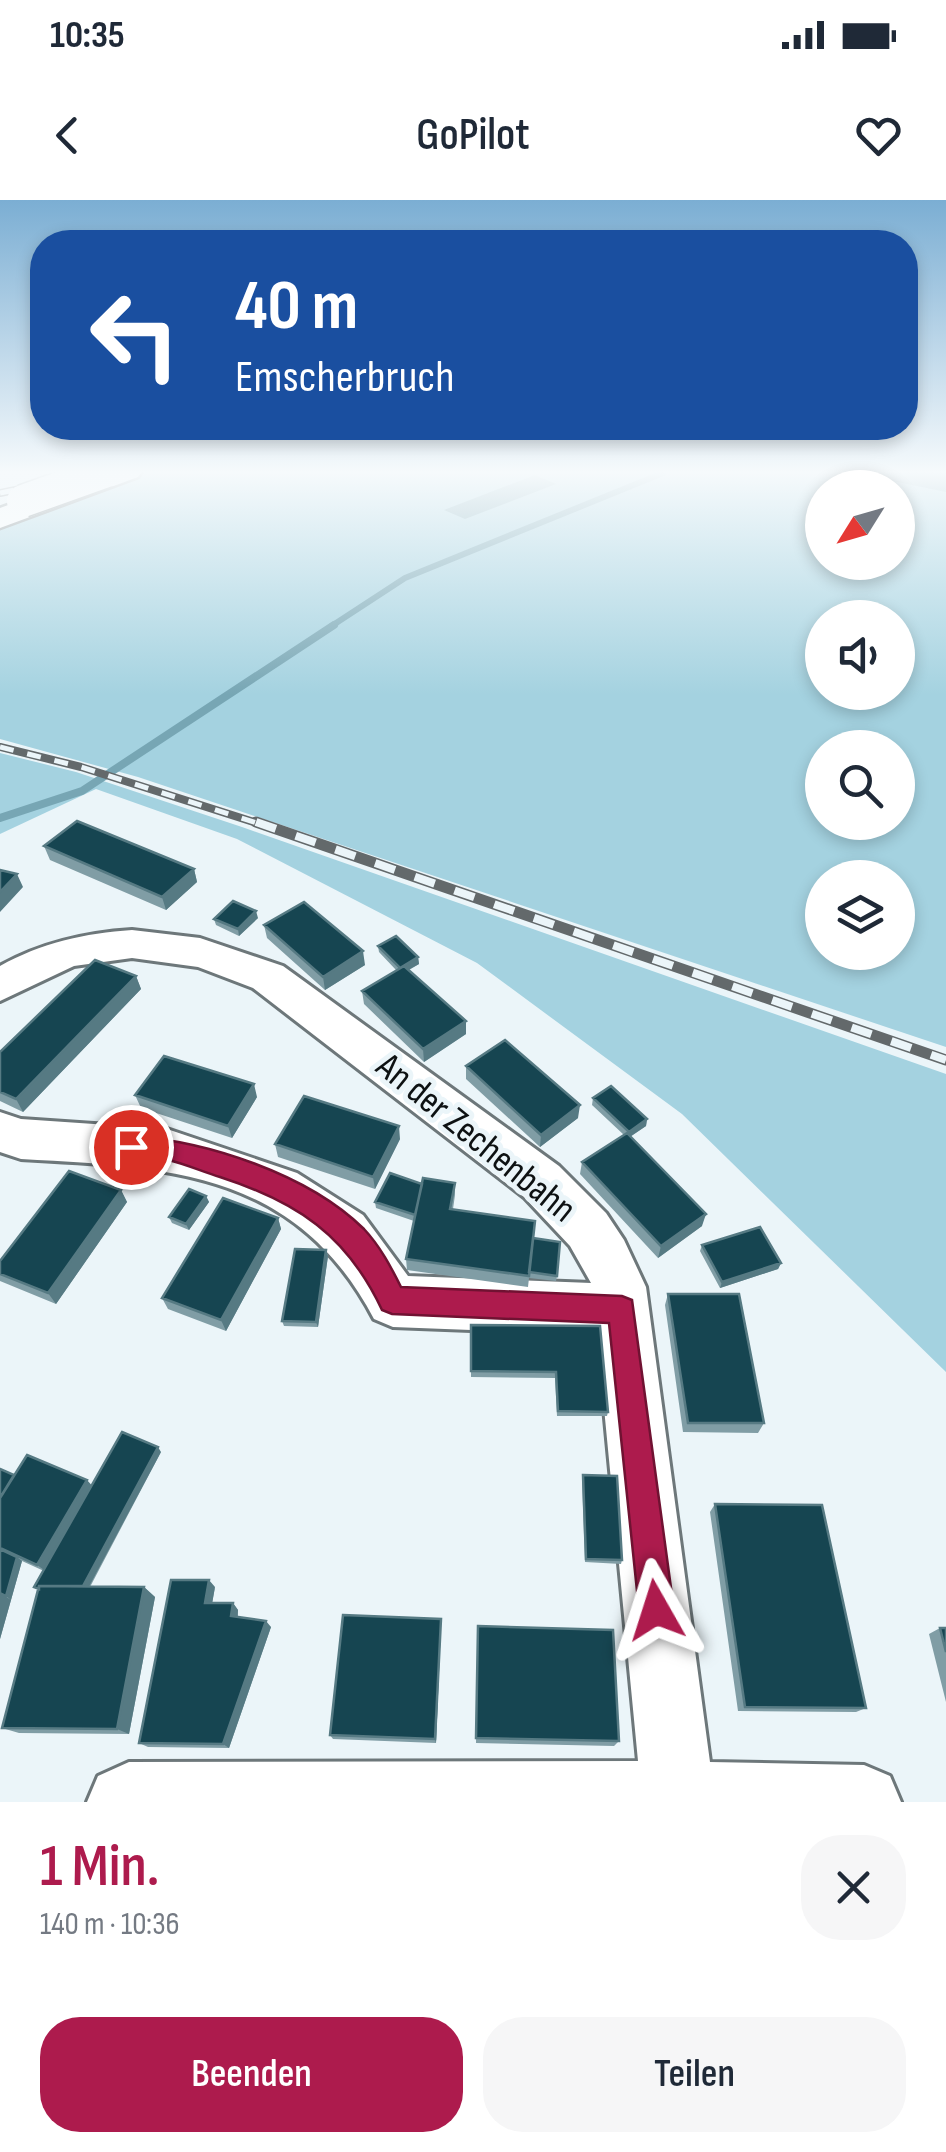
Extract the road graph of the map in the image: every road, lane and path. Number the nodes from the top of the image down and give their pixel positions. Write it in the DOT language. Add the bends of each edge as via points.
graph roads {
  1 [pos="0,986"];
  2 [pos="0,1132"];
  3 [pos="622,1310"];
  4 [pos="678,1798"];
  5 [pos="124,1802"];
  6 [pos="864,1802"];
  1 -- 3 [label="street, An der Zechenbahn" via="59,954 122,941 188,949 268,977 550,1189 611,1262"];
  2 -- 3 [label="street" via="168,1150 266,1180 354,1238 392,1301"];
  3 -- 4 [label="street, An der Zechenbahn"];
  4 -- 5 [label="street"];
  4 -- 6 [label="street"];
}
